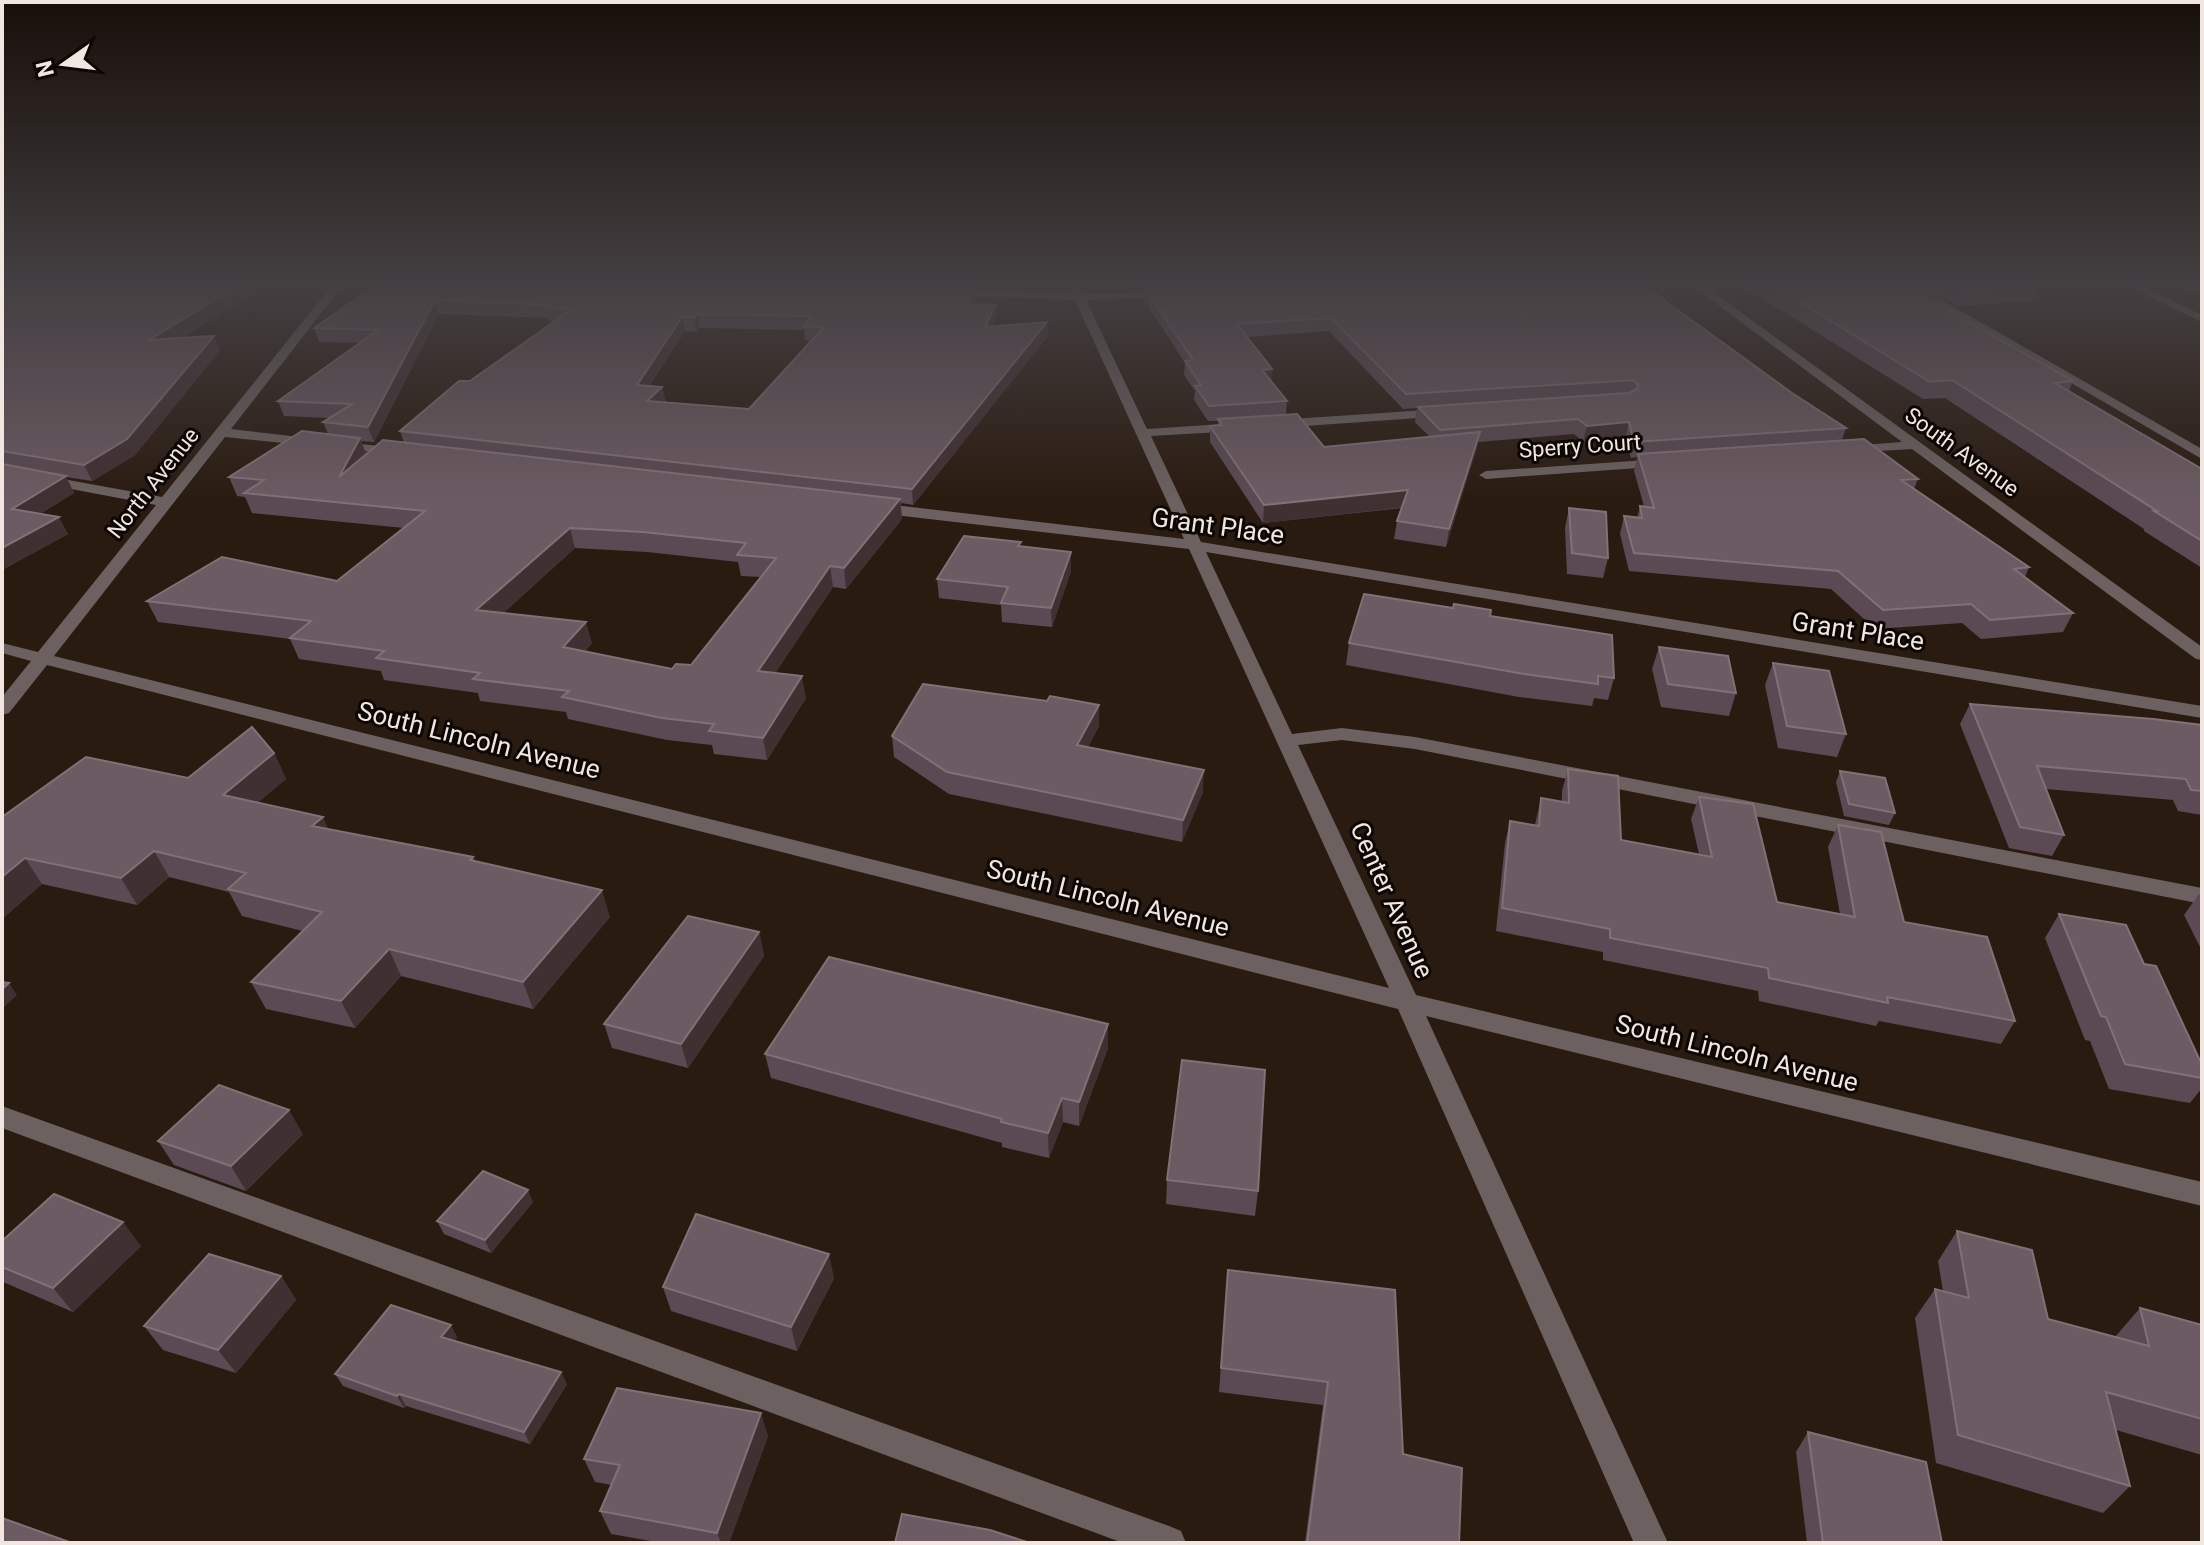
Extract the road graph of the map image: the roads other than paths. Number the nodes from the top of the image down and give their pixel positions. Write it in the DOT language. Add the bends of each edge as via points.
graph roads {
  1 [pos="282,356"];
  2 [pos="1106,356"];
  3 [pos="1794,356"];
  4 [pos="2031,356"];
  5 [pos="1451,412"];
  6 [pos="1261,425"];
  7 [pos="1246,426"];
  8 [pos="221,432"];
  9 [pos="1141,433"];
  10 [pos="1916,445"];
  11 [pos="1828,451"];
  12 [pos="415,455"];
  13 [pos="2202,455"];
  14 [pos="1672,462"];
  15 [pos="2,472"];
  16 [pos="1486,475"];
  17 [pos="166,502"];
  18 [pos="855,506"];
  19 [pos="1192,545"];
  20 [pos="2,648"];
  21 [pos="2202,655"];
  22 [pos="42,659"];
  23 [pos="2,709"];
  24 [pos="2202,712"];
  25 [pos="1288,740"];
  26 [pos="2202,896"];
  27 [pos="1407,1002"];
  28 [pos="2,1117"];
  29 [pos="2202,1194"];
  30 [pos="1169,1543"];
  31 [pos="1651,1543"];
  1 -- 8 [label="street, North Avenue"];
  2 -- 9 [label="street, Center Avenue"];
  3 -- 10 [label="street, South Avenue"];
  4 -- 13 [label="street"];
  5 -- 6 [label="street"];
  7 -- 9 [label="street"];
  8 -- 12 [label="street"];
  8 -- 17 [label="street, North Avenue"];
  9 -- 19 [label="street, Center Avenue"];
  10 -- 11 [label="street"];
  10 -- 21 [label="street, South Avenue"];
  14 -- 16 [label="street, Sperry Court"];
  15 -- 17 [label="street"];
  17 -- 22 [label="street, North Avenue"];
  18 -- 19 [label="street, Grant Place"];
  19 -- 24 [label="street, Grant Place"];
  19 -- 25 [label="street, Center Avenue"];
  20 -- 22 [label="street, South Lincoln Avenue"];
  22 -- 23 [label="street, North Avenue"];
  22 -- 27 [label="street, South Lincoln Avenue"];
  25 -- 26 [label="street" via="1342,734 1415,743"];
  25 -- 27 [label="street, Center Avenue"];
  27 -- 29 [label="street, South Lincoln Avenue"];
  27 -- 31 [label="street, Center Avenue"];
  28 -- 30 [label="street"];
}
